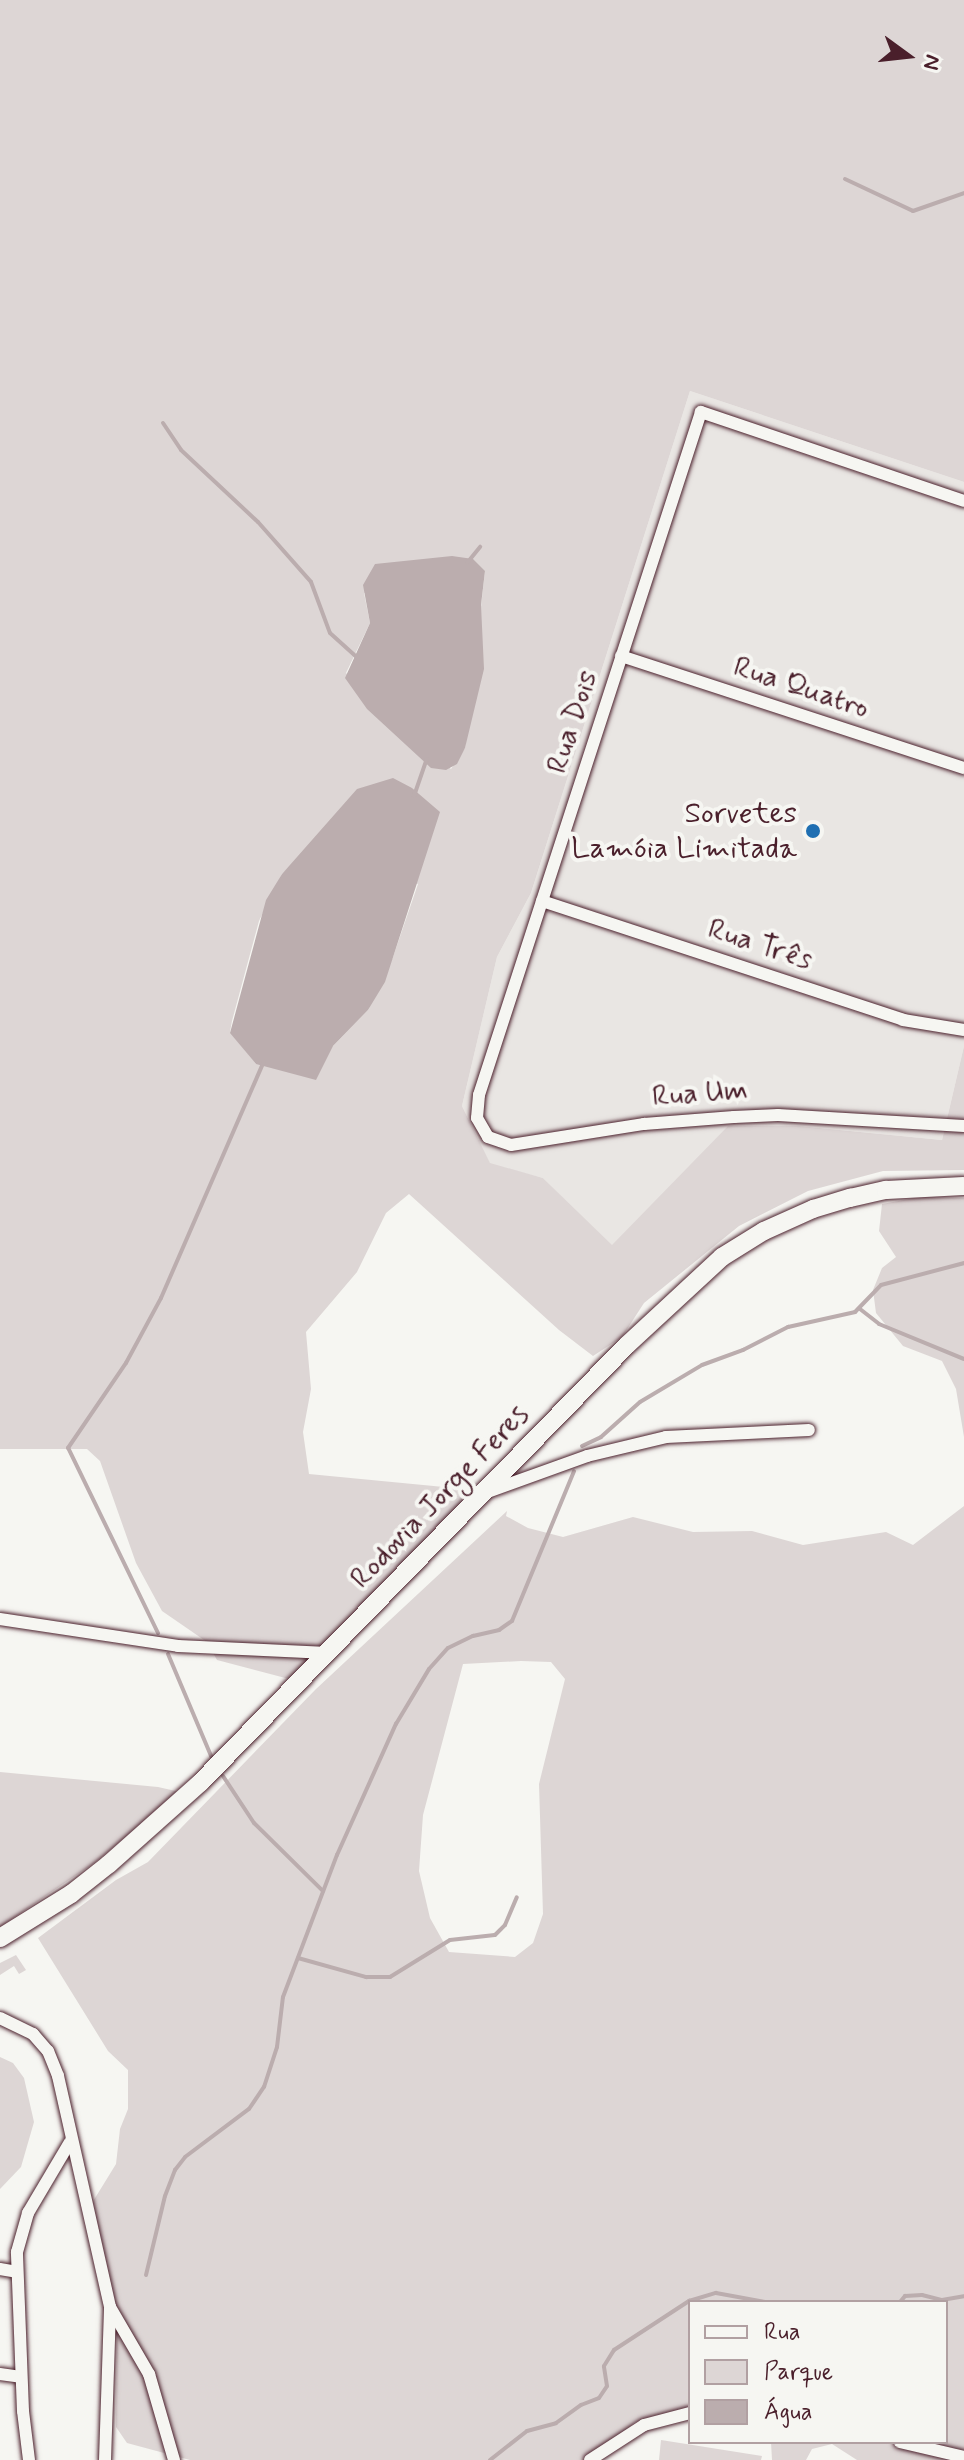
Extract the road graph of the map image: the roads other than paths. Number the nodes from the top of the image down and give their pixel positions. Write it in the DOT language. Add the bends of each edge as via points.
graph roads {
  1 [pos="964,501"];
  2 [pos="621,656"];
  3 [pos="964,768"];
  4 [pos="542,901"];
  5 [pos="964,1030"];
  6 [pos="479,1095"];
  7 [pos="964,1126"];
  8 [pos="964,1186"];
  9 [pos="809,1430"];
  10 [pos="483,1494"];
  11 [pos="0,1619"];
  12 [pos="328,1653"];
  13 [pos="0,1938"];
  14 [pos="0,2018"];
  15 [pos="70,2142"];
  16 [pos="0,2269"];
  17 [pos="17,2272"];
  18 [pos="110,2307"];
  19 [pos="0,2374"];
  20 [pos="21,2377"];
  21 [pos="688,2414"];
  22 [pos="909,2444"];
  23 [pos="964,2457"];
  24 [pos="29,2460"];
  25 [pos="105,2460"];
  26 [pos="174,2460"];
  27 [pos="590,2460"];
  1 -- 2 [label="street, Rua Dois" via="701,412"];
  2 -- 3 [label="street, Rua Quatro"];
  2 -- 4 [label="street, Rua Dois"];
  4 -- 5 [label="street, Rua Três" via="903,1020"];
  4 -- 6 [label="street, Rua Dois"];
  6 -- 7 [label="street, Rua Um" via="480,1127 488,1137 511,1145 644,1124 778,1115"];
  8 -- 10 [label="main road, Rodovia Jorge Feres" via="886,1190 837,1201 764,1231 722,1257 627,1345"];
  9 -- 10 [label="street" via="666,1437 587,1456"];
  10 -- 12 [label="main road, Rodovia Jorge Feres"];
  11 -- 12 [label="street" via="178,1646"];
  12 -- 13 [label="main road, Rodovia Jorge Feres" via="144,1834 71,1894"];
  14 -- 15 [label="street" via="33,2034 48,2051"];
  15 -- 17 [label="street" via="21,2229"];
  15 -- 18 [label="street"];
  16 -- 17 [label="street"];
  17 -- 20 [label="street"];
  18 -- 25 [label="street"];
  18 -- 26 [label="street" via="149,2374"];
  19 -- 20 [label="street"];
  20 -- 24 [label="street"];
  21 -- 27 [label="street" via="644,2425"];
  22 -- 23 [label="street"];
}
